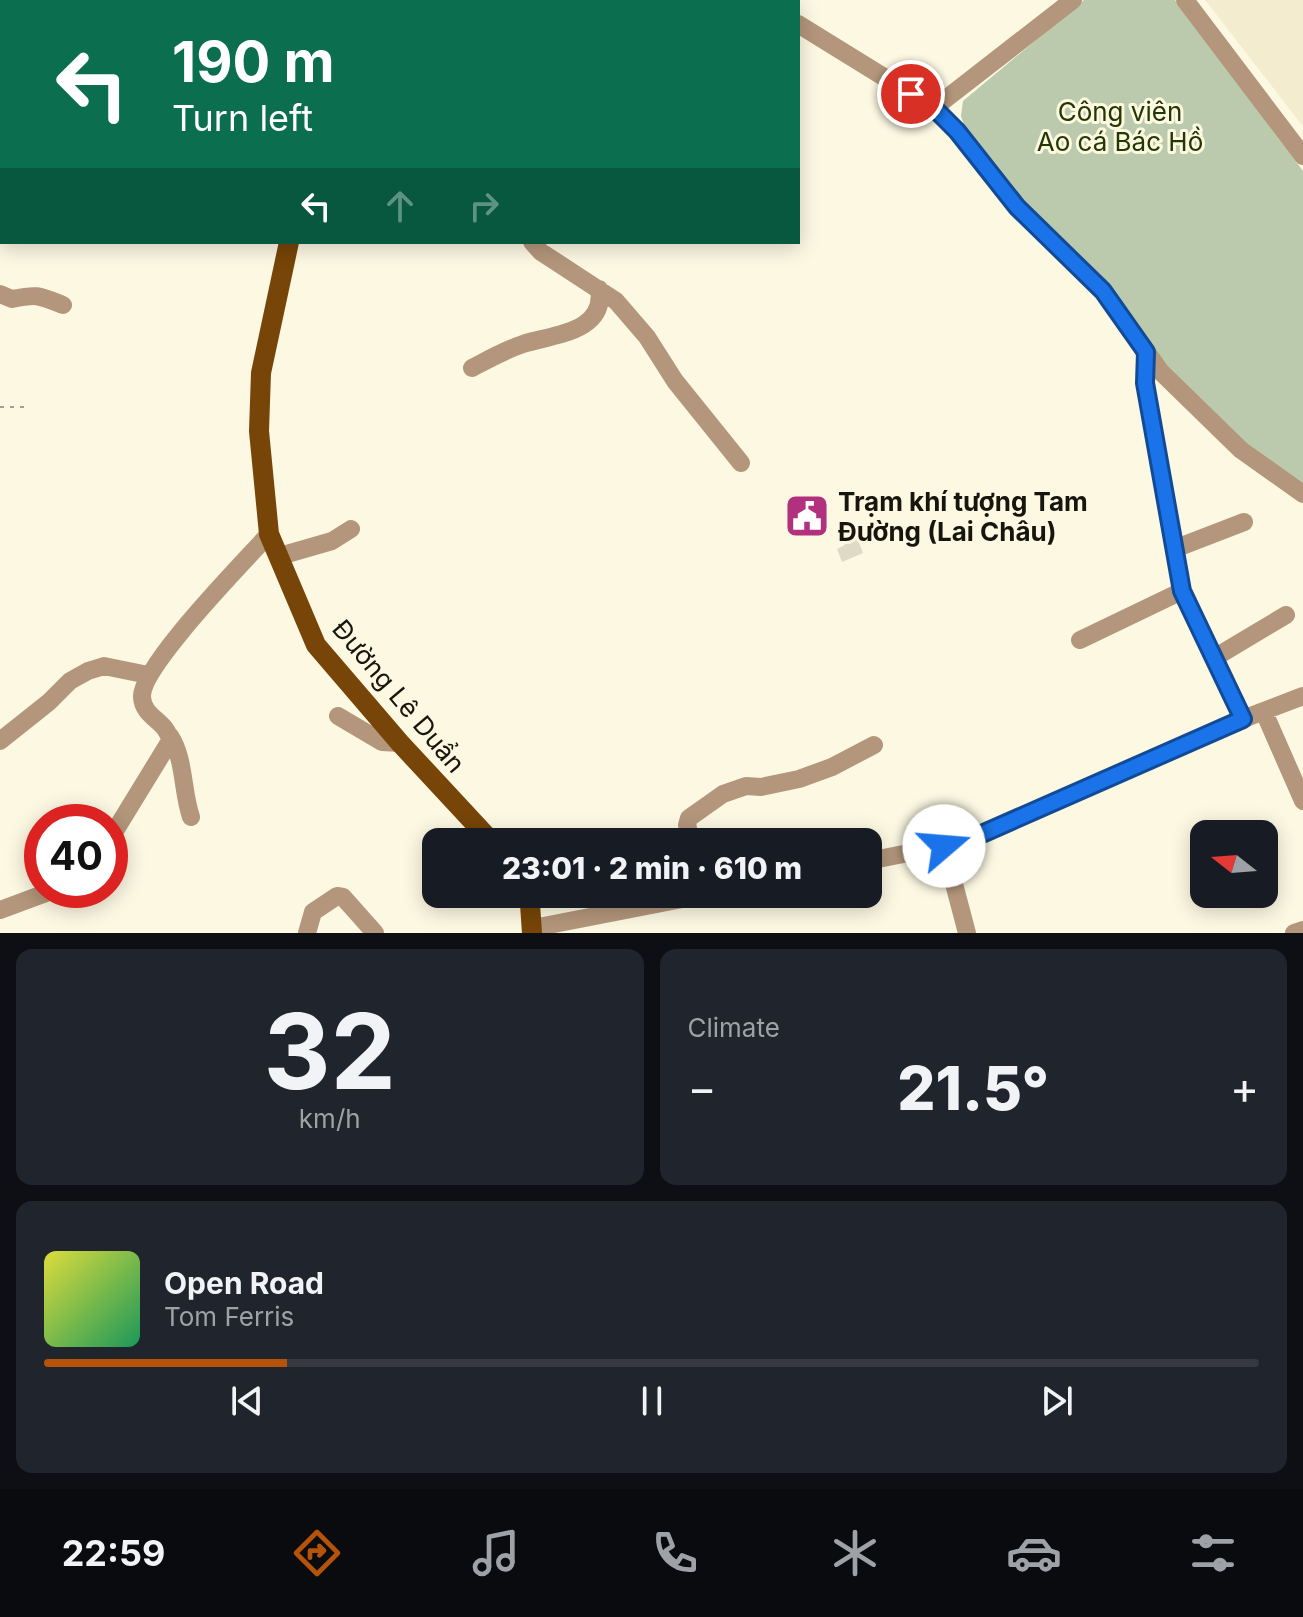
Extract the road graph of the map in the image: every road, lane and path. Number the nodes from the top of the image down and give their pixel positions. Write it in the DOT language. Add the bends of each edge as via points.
graph roads {
  1 [pos="1073,0"];
  2 [pos="1185,0"];
  3 [pos="800,25"];
  4 [pos="934,108"];
  5 [pos="1303,156"];
  6 [pos="289,244"];
  7 [pos="534,244"];
  8 [pos="599,289"];
  9 [pos="0,294"];
  10 [pos="63,305"];
  11 [pos="1146,352"];
  12 [pos="472,368"];
  13 [pos="0,407"];
  14 [pos="28,407"];
  15 [pos="741,463"];
  16 [pos="1303,494"];
  17 [pos="1244,522"];
  18 [pos="351,529"];
  19 [pos="269,534"];
  20 [pos="1174,549"];
  21 [pos="280,556"];
  22 [pos="1182,591"];
  23 [pos="1286,615"];
  24 [pos="1080,640"];
  25 [pos="1214,658"];
  26 [pos="148,675"];
  27 [pos="1303,696"];
  28 [pos="1264,712"];
  29 [pos="338,716"];
  30 [pos="1243,719"];
  31 [pos="6,736"];
  32 [pos="170,736"];
  33 [pos="400,743"];
  34 [pos="874,745"];
  35 [pos="0,749"];
  36 [pos="1303,801"];
  37 [pos="128,810"];
  38 [pos="191,817"];
  39 [pos="479,828"];
  40 [pos="688,828"];
  41 [pos="944,846"];
  42 [pos="882,858"];
  43 [pos="24,901"];
  44 [pos="530,908"];
  45 [pos="639,908"];
  46 [pos="0,910"];
  47 [pos="532,930"];
  48 [pos="1303,930"];
  49 [pos="962,932"];
  50 [pos="307,933"];
  51 [pos="375,933"];
  52 [pos="1294,933"];
  1 -- 4 [label="street"];
  2 -- 5 [label="street"];
  3 -- 4 [label="street"];
  4 -- 11 [label="street" via="1017,207 1103,291"];
  6 -- 19 [label="main road, Đường Lê Duẩn" via="261,373 259,431"];
  7 -- 8 [label="street"];
  8 -- 12 [label="street" via="599,306 576,329 527,342"];
  8 -- 15 [label="street" via="647,337"];
  9 -- 10 [label="street" via="12,299 41,296"];
  11 -- 16 [label="street" via="1241,450"];
  11 -- 20 [label="street" via="1145,383"];
  13 -- 14 [label="path"];
  17 -- 20 [label="street"];
  18 -- 21 [label="street" via="332,541"];
  19 -- 21 [label="main road, Đường Lê Duẩn"];
  19 -- 26 [label="street"];
  20 -- 22 [label="street"];
  21 -- 33 [label="main road, Đường Lê Duẩn" via="316,645"];
  22 -- 24 [label="street"];
  22 -- 25 [label="street"];
  23 -- 25 [label="street"];
  25 -- 30 [label="street"];
  26 -- 31 [label="street" via="104,666 88,671"];
  26 -- 32 [label="street" via="142,704"];
  27 -- 28 [label="street"];
  28 -- 30 [label="street"];
  28 -- 36 [label="street"];
  29 -- 33 [label="street" via="382,742"];
  30 -- 41 [label="street"];
  31 -- 35 [label="street"];
  32 -- 37 [label="street"];
  32 -- 38 [label="street" via="177,747"];
  33 -- 39 [label="main road, Đường Lê Duẩn"];
  34 -- 40 [label="street" via="799,779 723,794 689,818"];
  41 -- 42 [label="street"];
  41 -- 49 [label="street"];
  43 -- 46 [label="street"];
  44 -- 47 [label="main road"];
  45 -- 47 [label="street"];
  48 -- 52 [label="street"];
  50 -- 51 [label="street" via="313,912 337,896"];
}
